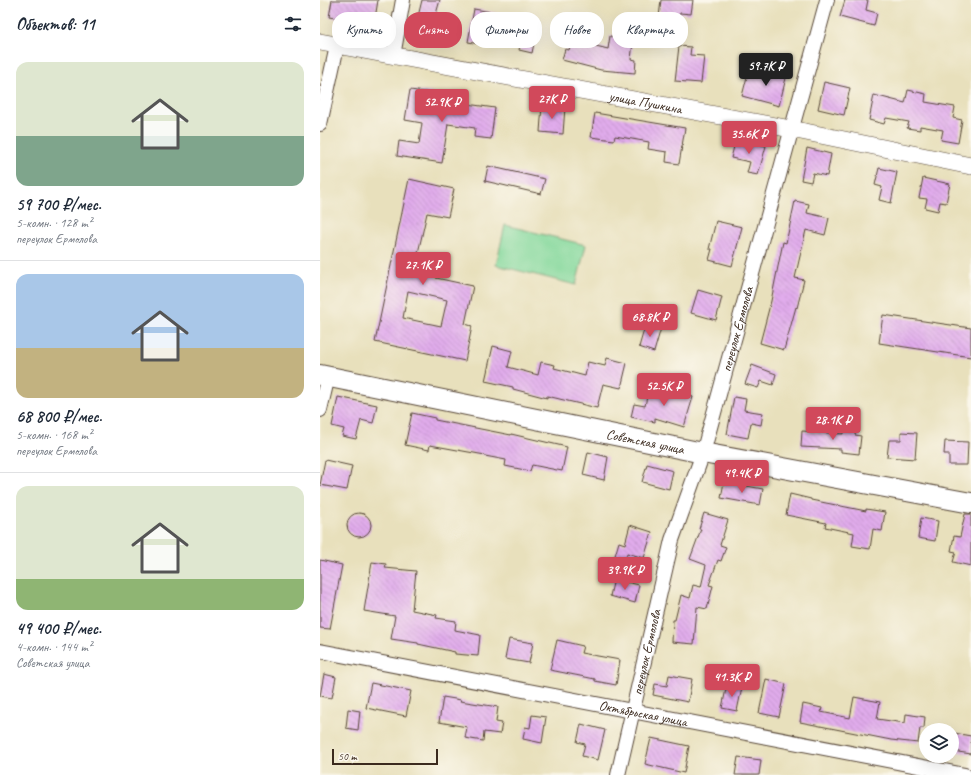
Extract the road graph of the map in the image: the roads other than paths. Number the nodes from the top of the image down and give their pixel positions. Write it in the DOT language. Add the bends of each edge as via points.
graph roads {
  1 [pos="403,0"];
  2 [pos="827,0"];
  3 [pos="320,42"];
  4 [pos="332,45"];
  5 [pos="337,48"];
  6 [pos="348,48"];
  7 [pos="393,56"];
  8 [pos="320,124"];
  9 [pos="792,128"];
  10 [pos="971,166"];
  11 [pos="324,375"];
  12 [pos="320,410"];
  13 [pos="703,453"];
  14 [pos="971,503"];
  15 [pos="320,651"];
  16 [pos="633,711"];
  17 [pos="618,775"];
  18 [pos="966,775"];
  1 -- 7 [label="street"];
  2 -- 9 [label="street, переулок Ермолова"];
  3 -- 4 [label="street, улица Пушкина"];
  5 -- 8 [label="street"];
  6 -- 7 [label="street, улица Пушкина"];
  7 -- 9 [label="street, улица Пушкина"];
  9 -- 10 [label="street, улица Пушкина"];
  9 -- 13 [label="street, переулок Ермолова"];
  11 -- 12 [label="street"];
  11 -- 13 [label="main road, Советская улица"];
  13 -- 14 [label="main road, Советская улица"];
  13 -- 16 [label="street, переулок Ермолова" via="672,540"];
  15 -- 16 [label="street, Октябрьская улица"];
  16 -- 17 [label="street, переулок Ермолова"];
  16 -- 18 [label="street, Октябрьская улица"];
}
